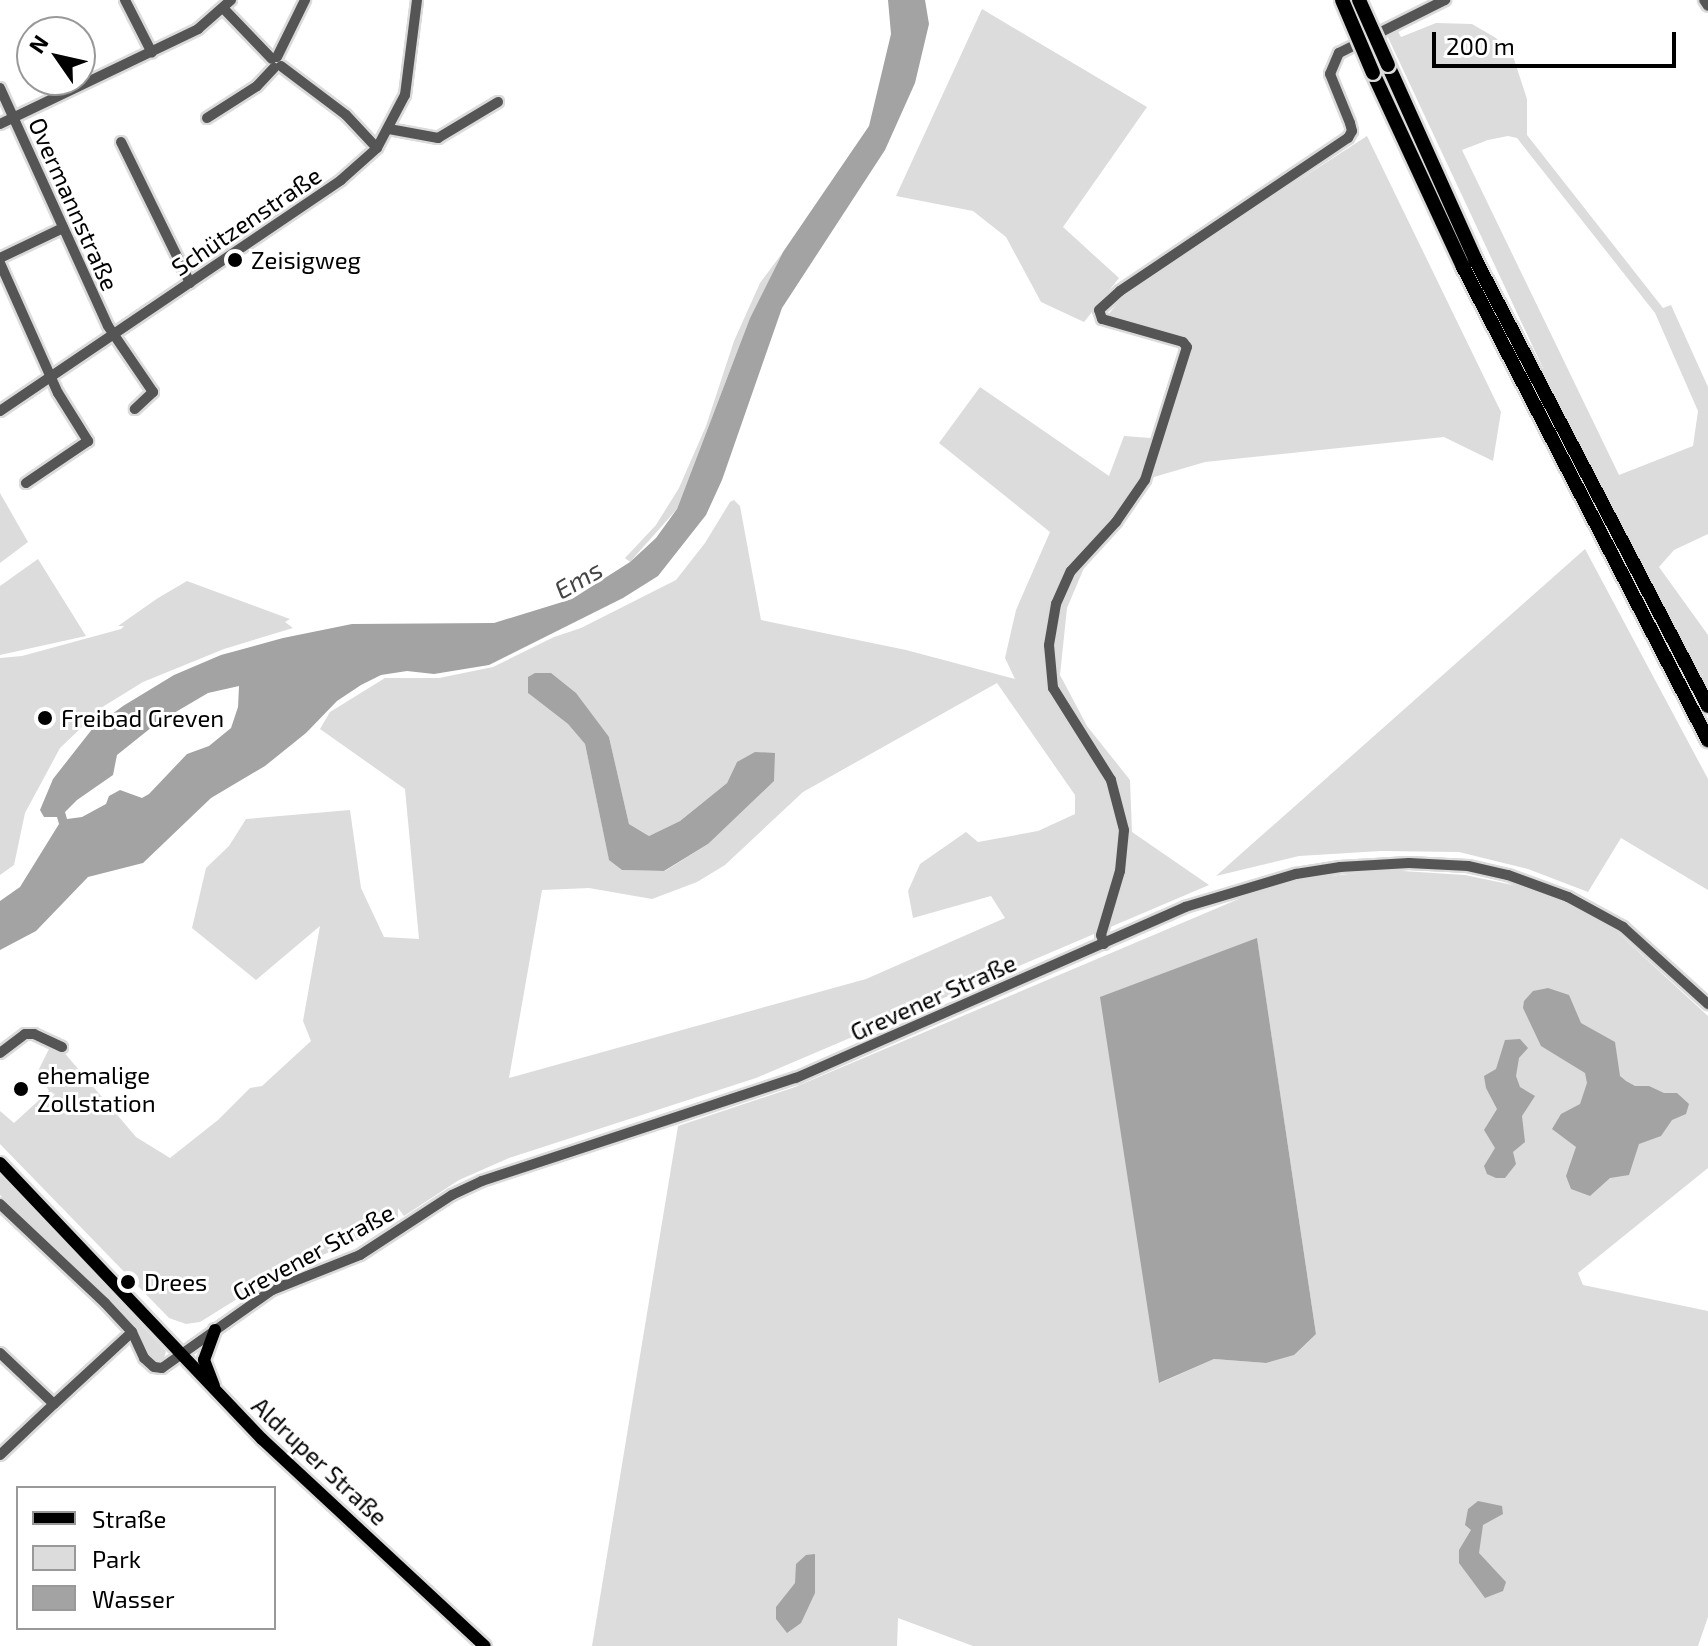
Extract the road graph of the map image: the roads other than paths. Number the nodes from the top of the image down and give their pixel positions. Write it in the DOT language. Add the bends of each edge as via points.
graph roads {
  1 [pos="125,0"];
  2 [pos="305,0"];
  3 [pos="417,0"];
  4 [pos="1342,0"];
  5 [pos="1359,0"];
  6 [pos="1445,0"];
  7 [pos="1704,0"];
  8 [pos="228,4"];
  9 [pos="1708,6"];
  10 [pos="152,53"];
  11 [pos="276,63"];
  12 [pos="0,88"];
  13 [pos="498,102"];
  14 [pos="14,117"];
  15 [pos="207,118"];
  16 [pos="0,124"];
  17 [pos="389,129"];
  18 [pos="121,142"];
  19 [pos="377,148"];
  20 [pos="63,228"];
  21 [pos="0,260"];
  22 [pos="190,283"];
  23 [pos="114,335"];
  24 [pos="50,377"];
  25 [pos="135,409"];
  26 [pos="0,411"];
  27 [pos="26,483"];
  28 [pos="1708,706"];
  29 [pos="1708,740"];
  30 [pos="1104,944"];
  31 [pos="1708,1004"];
  32 [pos="62,1047"];
  33 [pos="0,1053"];
  34 [pos="0,1163"];
  35 [pos="0,1204"];
  36 [pos="215,1330"];
  37 [pos="132,1332"];
  38 [pos="0,1353"];
  39 [pos="180,1355"];
  40 [pos="217,1393"];
  41 [pos="54,1404"];
  42 [pos="0,1455"];
  43 [pos="485,1646"];
  1 -- 10 [label="street"];
  2 -- 11 [label="street"];
  3 -- 17 [label="street, Schützenstraße" via="409,80"];
  4 -- 29 [label="highway, bridge" via="1463,267"];
  5 -- 28 [label="highway, bridge" via="1475,259"];
  6 -- 30 [label="street" via="1339,53 1330,74 1350,123 1348,138 1099,310 1102,319 1187,347 1149,470 1116,522 1062,585 1049,645 1053,688 1111,780 1124,830 1123,858 1101,935"];
  7 -- 9 [label="street"];
  8 -- 10 [label="street" via="198,29"];
  8 -- 11 [label="street"];
  10 -- 14 [label="street"];
  11 -- 15 [label="street" via="257,86"];
  11 -- 19 [label="street" via="346,115"];
  12 -- 14 [label="street, Overmannstraße"];
  13 -- 17 [label="street" via="438,138"];
  14 -- 16 [label="street"];
  14 -- 20 [label="street, Overmannstraße"];
  17 -- 19 [label="street, Schützenstraße"];
  18 -- 22 [label="street"];
  19 -- 22 [label="street, Schützenstraße" via="341,180"];
  20 -- 21 [label="street"];
  20 -- 23 [label="street, Overmannstraße"];
  21 -- 24 [label="street"];
  22 -- 23 [label="street, Schützenstraße"];
  23 -- 24 [label="street, Schützenstraße"];
  23 -- 25 [label="street" via="153,392"];
  24 -- 26 [label="street, Schützenstraße"];
  24 -- 27 [label="street" via="88,441"];
  30 -- 31 [label="street, Grevener Straße" via="1198,903 1296,874 1381,863 1468,866 1539,885 1600,913 1648,947"];
  30 -- 36 [label="street, Grevener Straße" via="796,1078 482,1181 360,1255 272,1290"];
  32 -- 33 [label="street" via="25,1034"];
  34 -- 39 [label="main road, Aldruper Straße"];
  35 -- 37 [label="street"];
  36 -- 39 [label="street, Grevener Straße"];
  36 -- 40 [label="main road" via="204,1360"];
  37 -- 39 [label="street" via="154,1367 162,1368"];
  37 -- 41 [label="street"];
  38 -- 41 [label="street"];
  39 -- 40 [label="main road, Aldruper Straße"];
  40 -- 43 [label="main road, Aldruper Straße"];
  41 -- 42 [label="street"];
}
